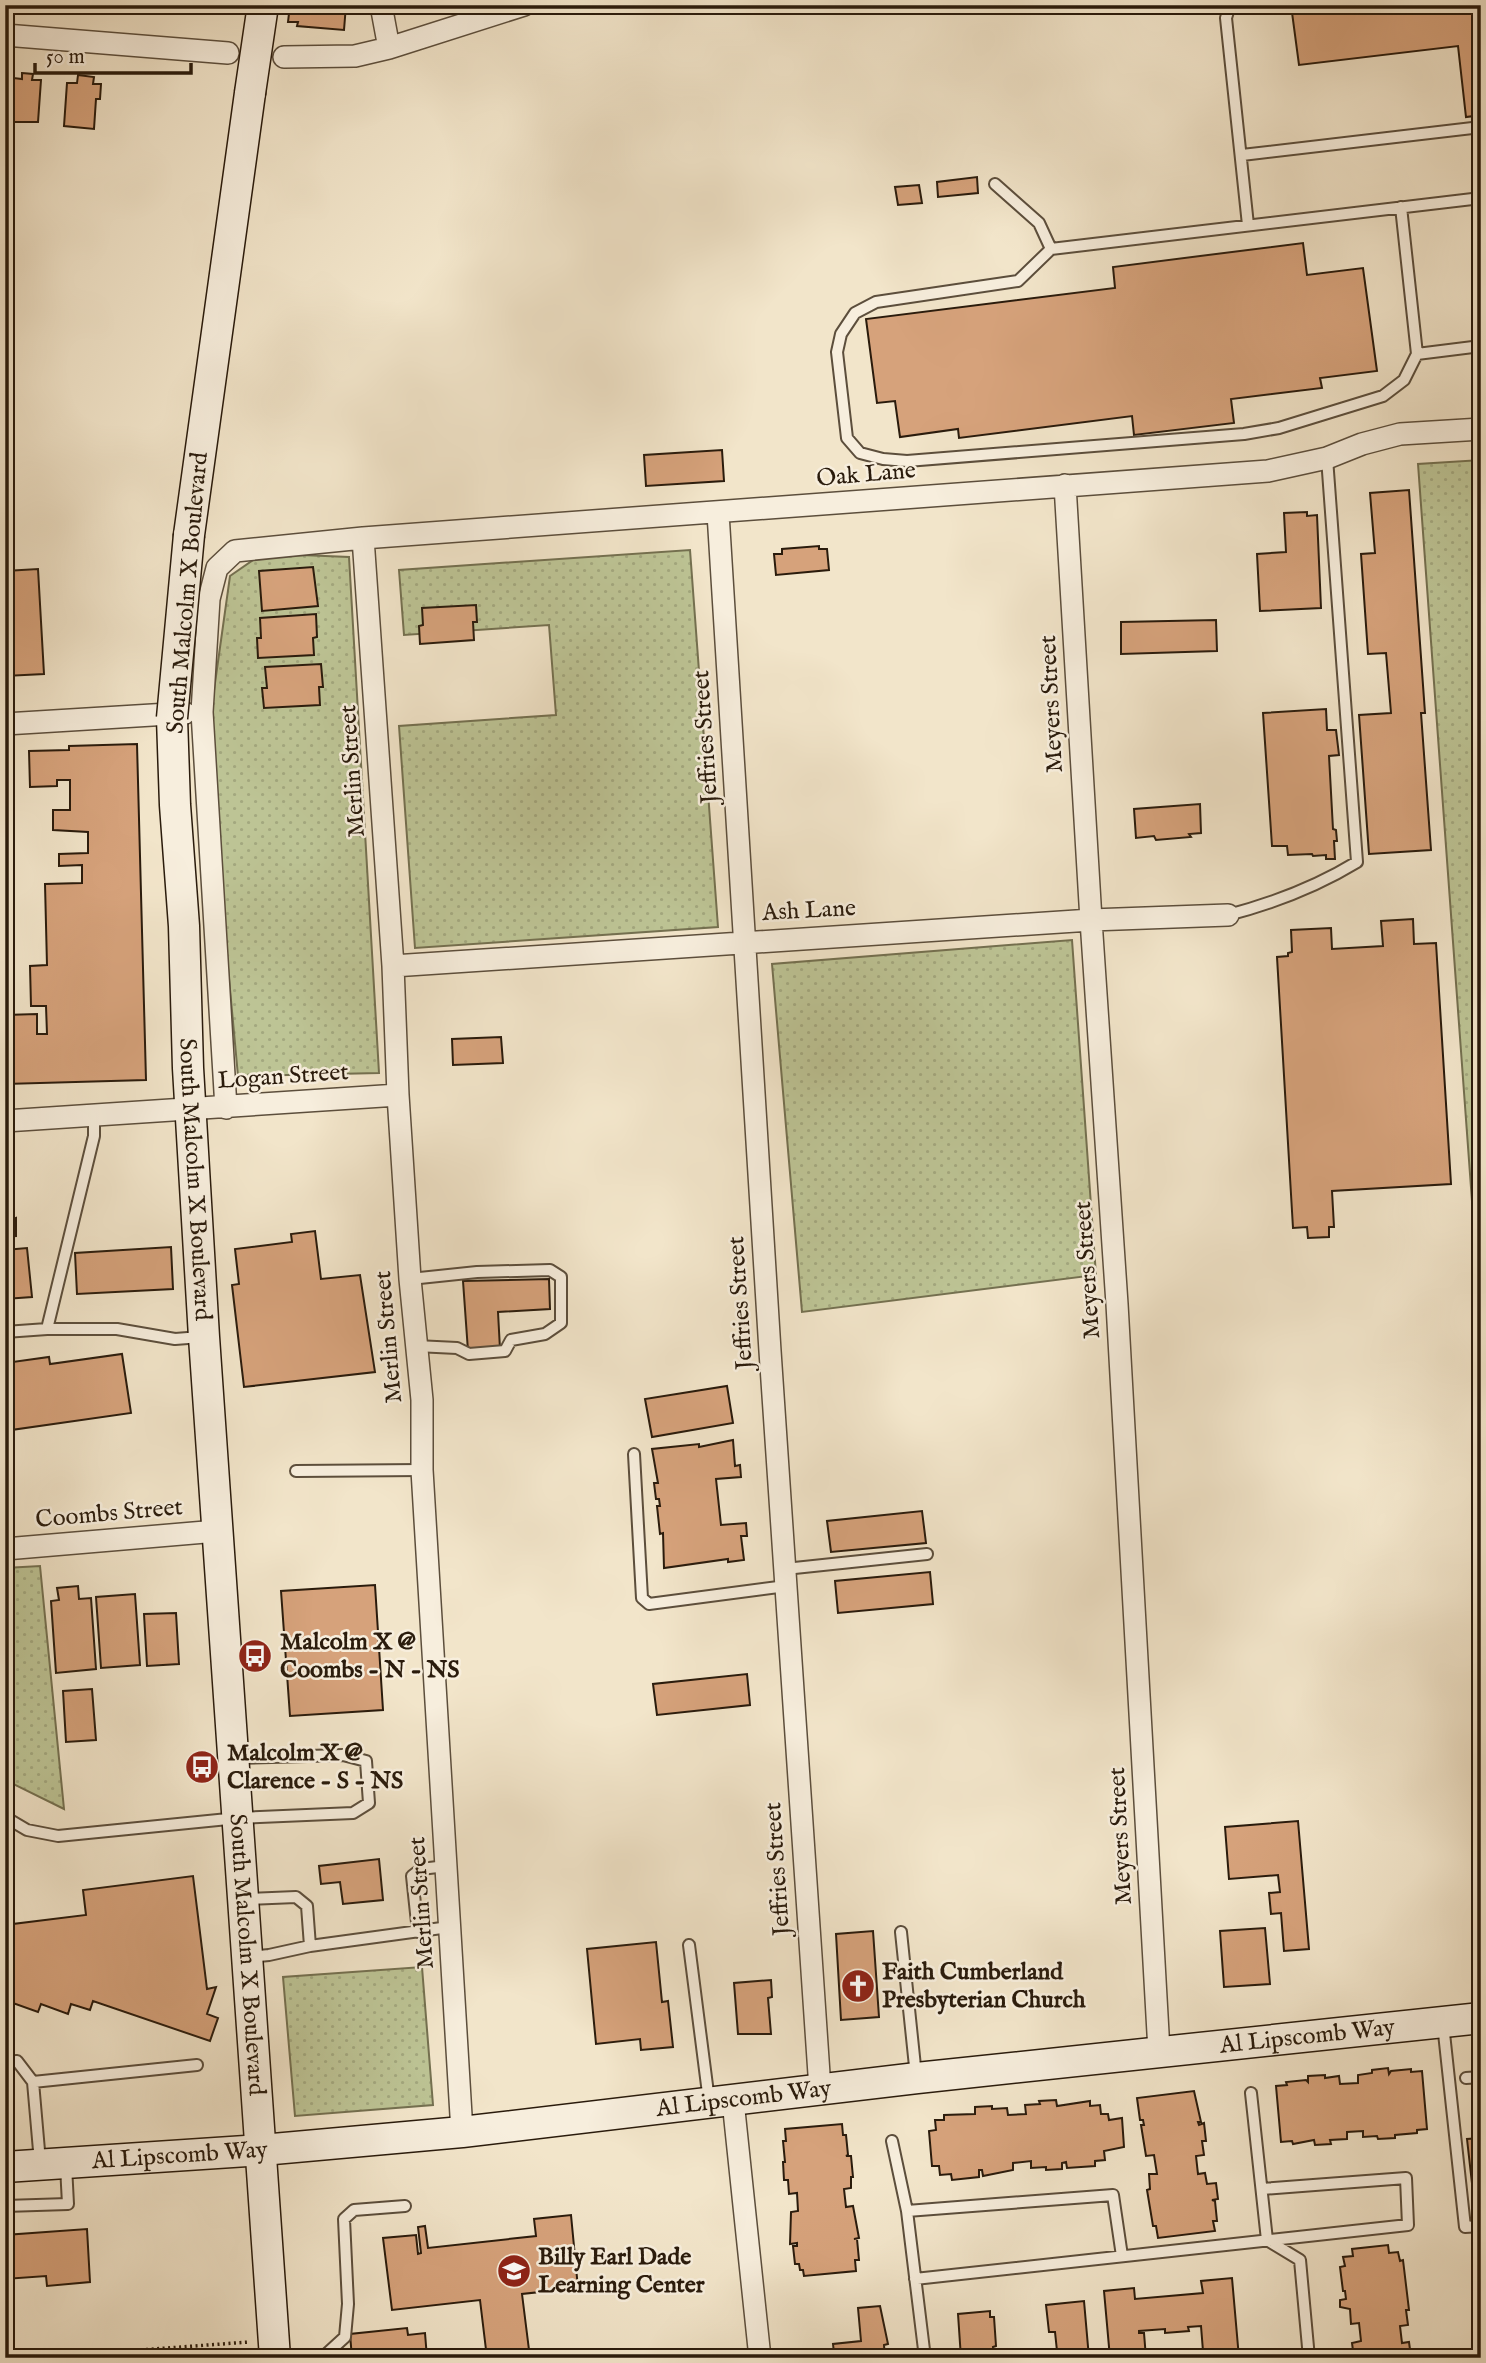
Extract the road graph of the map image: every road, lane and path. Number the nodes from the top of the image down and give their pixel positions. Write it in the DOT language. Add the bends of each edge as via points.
graph roads {
  1 [pos="263,5"];
  2 [pos="381,5"];
  3 [pos="524,5"];
  4 [pos="1230,5"];
  5 [pos="5,35"];
  6 [pos="388,48"];
  7 [pos="228,53"];
  8 [pos="284,57"];
  9 [pos="1481,127"];
  10 [pos="1242,155"];
  11 [pos="995,184"];
  12 [pos="1479,198"];
  13 [pos="1401,207"];
  14 [pos="1248,225"];
  15 [pos="1481,229"];
  16 [pos="1051,249"];
  17 [pos="1481,346"];
  18 [pos="1417,354"];
  19 [pos="1481,429"];
  20 [pos="1328,458"];
  21 [pos="1065,485"];
  22 [pos="718,513"];
  23 [pos="363,538"];
  24 [pos="202,712"];
  25 [pos="5,724"];
  26 [pos="1228,915"];
  27 [pos="1091,920"];
  28 [pos="5,928"];
  29 [pos="745,941"];
  30 [pos="393,965"];
  31 [pos="5,967"];
  32 [pos="398,1096"];
  33 [pos="226,1108"];
  34 [pos="192,1110"];
  35 [pos="94,1116"];
  36 [pos="5,1121"];
  37 [pos="410,1279"];
  38 [pos="47,1329"];
  39 [pos="5,1332"];
  40 [pos="204,1337"];
  41 [pos="416,1346"];
  42 [pos="634,1454"];
  43 [pos="422,1470"];
  44 [pos="296,1471"];
  45 [pos="217,1531"];
  46 [pos="5,1549"];
  47 [pos="927,1554"];
  48 [pos="785,1577"];
  49 [pos="235,1758"];
  50 [pos="5,1817"];
  51 [pos="238,1818"];
  52 [pos="446,1866"];
  53 [pos="244,1899"];
  54 [pos="449,1927"];
  55 [pos="418,1932"];
  56 [pos="901,1932"];
  57 [pos="310,1945"];
  58 [pos="689,1945"];
  59 [pos="248,1957"];
  60 [pos="1481,2018"];
  61 [pos="1443,2021"];
  62 [pos="1159,2051"];
  63 [pos="5,2062"];
  64 [pos="197,2066"];
  65 [pos="1481,2077"];
  66 [pos="917,2078"];
  67 [pos="1466,2078"];
  68 [pos="33,2081"];
  69 [pos="820,2090"];
  70 [pos="1251,2093"];
  71 [pos="721,2102"];
  72 [pos="462,2132"];
  73 [pos="892,2141"];
  74 [pos="262,2150"];
  75 [pos="53,2164"];
  76 [pos="6,2167"];
  77 [pos="1262,2189"];
  78 [pos="6,2206"];
  79 [pos="405,2206"];
  80 [pos="907,2211"];
  81 [pos="1481,2226"];
  82 [pos="1267,2240"];
  83 [pos="1122,2256"];
  84 [pos="915,2279"];
  85 [pos="275,2349"];
  86 [pos="31,2358"];
  87 [pos="322,2358"];
  88 [pos="760,2358"];
  89 [pos="925,2358"];
  90 [pos="1309,2358"];
  1 -- 34 [label="street, South Malcolm X Boulevard, bridge" via="185,570 172,718"];
  2 -- 6 [label="street"];
  3 -- 6 [label="street"];
  4 -- 10 [label="lane" via="1226,18"];
  5 -- 7 [label="street"];
  6 -- 8 [label="street" via="332,58"];
  9 -- 10 [label="lane"];
  10 -- 14 [label="lane"];
  11 -- 16 [label="lane" via="1040,223"];
  12 -- 13 [label="lane"];
  12 -- 15 [label="lane"];
  13 -- 14 [label="lane"];
  13 -- 18 [label="lane"];
  14 -- 16 [label="lane"];
  16 -- 18 [label="lane" via="1018,281 876,302 855,313 841,334 837,352 848,438 860,453 907,461 1279,428 1383,396 1404,380"];
  17 -- 18 [label="lane"];
  19 -- 20 [label="street, Oak Lane" via="1400,433"];
  20 -- 21 [label="street, Oak Lane" via="1268,471"];
  20 -- 26 [label="lane" via="1357,862 1277,902"];
  21 -- 22 [label="street, Oak Lane"];
  21 -- 27 [label="street, Meyers Street"];
  22 -- 23 [label="street, Oak Lane"];
  22 -- 29 [label="street, Jeffries Street"];
  23 -- 24 [label="street, Oak Lane" via="251,548 229,555 217,568 209,599"];
  23 -- 30 [label="street, Merlin Street"];
  24 -- 25 [label="street"];
  24 -- 33 [label="street"];
  26 -- 27 [label="street, Ash Lane"];
  27 -- 29 [label="street, Ash Lane"];
  27 -- 62 [label="street, Meyers Street"];
  28 -- 31 [label="lane"];
  29 -- 30 [label="street, Ash Lane"];
  29 -- 48 [label="street, Jeffries Street"];
  30 -- 32 [label="street, Merlin Street"];
  32 -- 33 [label="street, Logan Street"];
  32 -- 37 [label="street, Merlin Street"];
  33 -- 34 [label="street, Logan Street"];
  34 -- 35 [label="street, Logan Street"];
  34 -- 40 [label="street, South Malcolm X Boulevard"];
  35 -- 36 [label="street, Logan Street"];
  35 -- 38 [label="lane" via="94,1136"];
  37 -- 41 [label="street, Merlin Street"];
  37 -- 41 [label="lane" via="550,1270 561,1277 561,1323 545,1334 511,1340 505,1351 469,1354 457,1348"];
  38 -- 39 [label="lane"];
  38 -- 40 [label="lane" via="117,1329 175,1339"];
  40 -- 45 [label="street, South Malcolm X Boulevard"];
  41 -- 43 [label="street, Merlin Street"];
  42 -- 48 [label="lane" via="645,1602 717,1597"];
  43 -- 44 [label="lane"];
  43 -- 52 [label="street, Merlin Street"];
  45 -- 46 [label="street, Coombs Street"];
  45 -- 49 [label="street, South Malcolm X Boulevard"];
  47 -- 48 [label="lane"];
  48 -- 69 [label="street, Jeffries Street"];
  49 -- 51 [label="street, South Malcolm X Boulevard"];
  49 -- 51 [label="lane" via="343,1755 366,1761 369,1803 353,1813"];
  50 -- 51 [label="lane" via="27,1830 58,1836"];
  51 -- 53 [label="street, South Malcolm X Boulevard"];
  52 -- 54 [label="street, Merlin Street"];
  52 -- 55 [label="lane" via="421,1869 412,1876"];
  53 -- 57 [label="lane" via="296,1897 307,1906"];
  53 -- 59 [label="street, South Malcolm X Boulevard"];
  54 -- 55 [label="lane"];
  54 -- 72 [label="street, Merlin Street"];
  55 -- 57 [label="lane"];
  56 -- 66 [label="lane"];
  57 -- 59 [label="lane"];
  58 -- 71 [label="lane"];
  59 -- 74 [label="street, South Malcolm X Boulevard"];
  60 -- 61 [label="street, Al Lipscomb Way"];
  61 -- 62 [label="street, Al Lipscomb Way"];
  61 -- 81 [label="lane" via="1465,2227"];
  62 -- 66 [label="street, Al Lipscomb Way"];
  63 -- 68 [label="lane" via="17,2061"];
  64 -- 68 [label="lane"];
  65 -- 67 [label="lane"];
  66 -- 69 [label="street, Al Lipscomb Way"];
  68 -- 75 [label="lane"];
  69 -- 71 [label="street, Al Lipscomb Way"];
  70 -- 77 [label="lane"];
  71 -- 72 [label="street, Al Lipscomb Way"];
  71 -- 88 [label="street"];
  72 -- 74 [label="street, Al Lipscomb Way"];
  73 -- 80 [label="lane"];
  74 -- 75 [label="street, Al Lipscomb Way"];
  74 -- 85 [label="street, South Malcolm X Boulevard"];
  75 -- 76 [label="street, Al Lipscomb Way"];
  75 -- 78 [label="lane" via="68,2204"];
  76 -- 78 [label="lane"];
  77 -- 82 [label="lane"];
  77 -- 82 [label="lane" via="1406,2178 1408,2225"];
  79 -- 87 [label="lane" via="354,2210 344,2218 345,2337"];
  80 -- 83 [label="lane" via="1113,2194"];
  80 -- 84 [label="lane"];
  82 -- 83 [label="lane"];
  82 -- 90 [label="lane" via="1300,2260"];
  83 -- 84 [label="lane"];
  84 -- 89 [label="lane"];
  85 -- 86 [label="path"];
}
